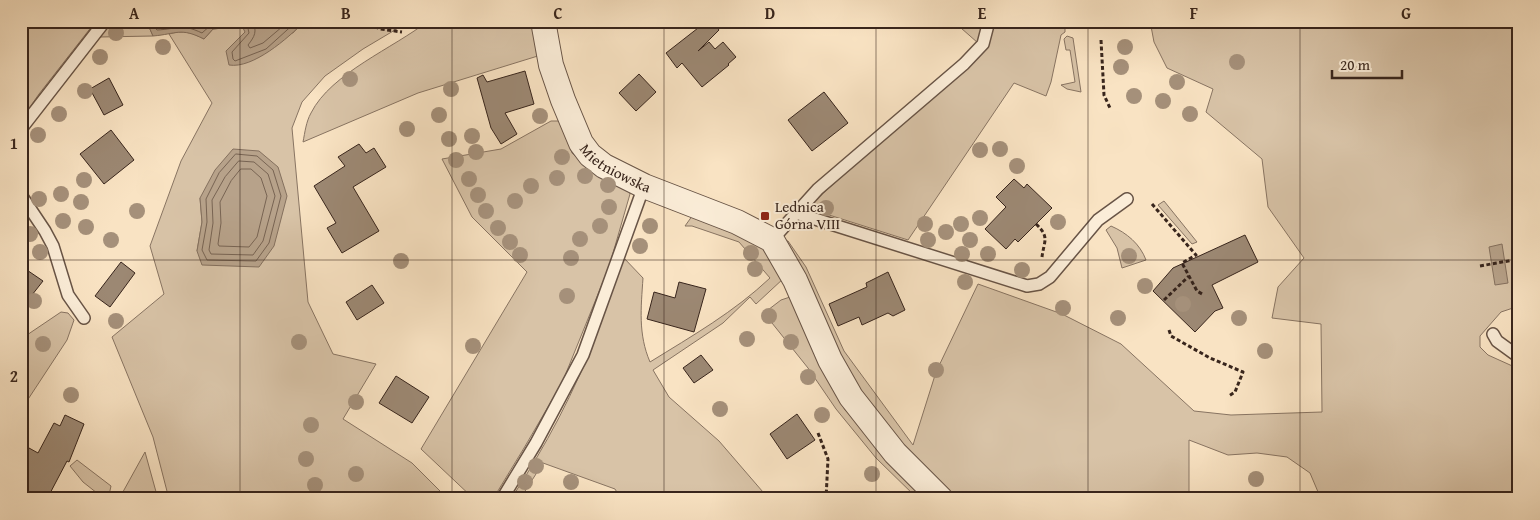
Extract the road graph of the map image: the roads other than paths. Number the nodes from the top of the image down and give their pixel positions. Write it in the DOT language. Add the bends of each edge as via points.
graph roads {
  1 [pos="105,21"];
  2 [pos="989,21"];
  3 [pos="543,22"];
  4 [pos="21,128"];
  5 [pos="644,186"];
  6 [pos="21,195"];
  7 [pos="1127,199"];
  8 [pos="796,213"];
  9 [pos="772,240"];
  10 [pos="84,318"];
  11 [pos="1494,334"];
  12 [pos="1519,357"];
  13 [pos="502,499"];
  14 [pos="941,499"];
  1 -- 4 [label="lane"];
  2 -- 8 [label="lane" via="983,44 964,64 818,189"];
  3 -- 5 [label="street, Mietniowska" via="551,65 581,144 604,166"];
  5 -- 9 [label="street, Mietniowska" via="737,222"];
  5 -- 13 [label="lane" via="583,354"];
  6 -- 10 [label="lane" via="46,231 68,294"];
  7 -- 8 [label="lane" via="1098,220 1050,277 1040,284 1027,286"];
  8 -- 9 [label="lane"];
  9 -- 14 [label="street" via="796,280 830,360 851,397 895,453"];
  11 -- 12 [label="lane" via="1497,341"];
}
